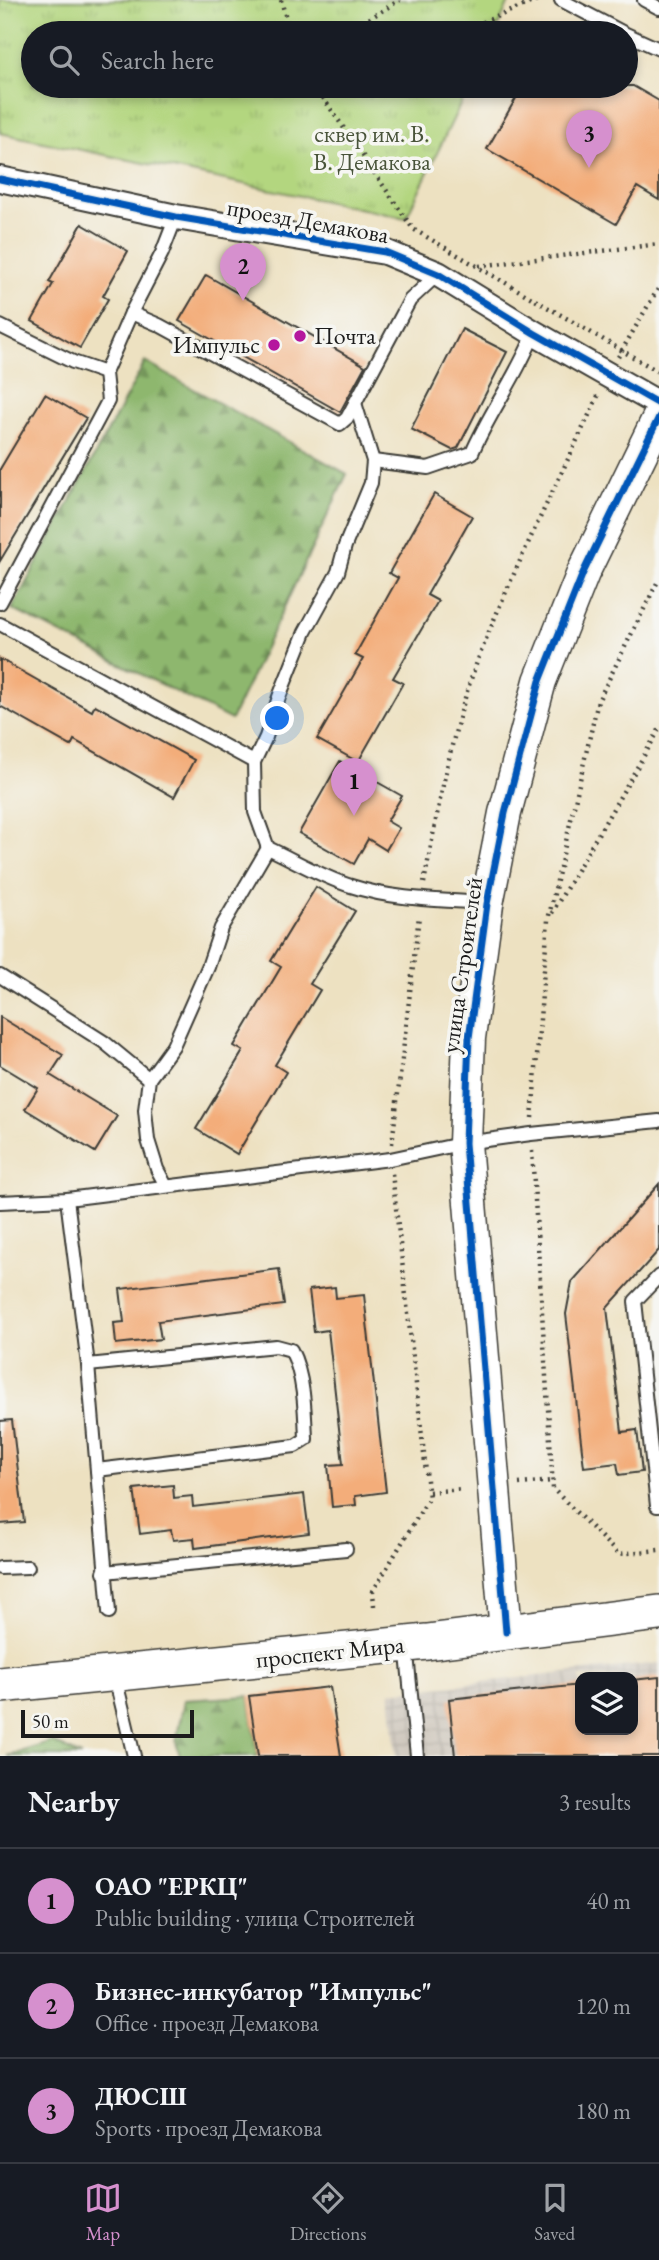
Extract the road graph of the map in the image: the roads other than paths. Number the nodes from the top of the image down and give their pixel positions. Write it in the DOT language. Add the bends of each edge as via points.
graph roads {
  1 [pos="561,0"];
  2 [pos="644,0"];
  3 [pos="659,8"];
  4 [pos="601,21"];
  5 [pos="638,40"];
  6 [pos="659,49"];
  7 [pos="0,179"];
  8 [pos="176,217"];
  9 [pos="438,274"];
  10 [pos="131,313"];
  11 [pos="0,326"];
  12 [pos="534,333"];
  13 [pos="106,373"];
  14 [pos="355,404"];
  15 [pos="659,404"];
  16 [pos="659,417"];
  17 [pos="373,461"];
  18 [pos="0,603"];
  19 [pos="0,624"];
  20 [pos="254,762"];
  21 [pos="268,848"];
  22 [pos="487,904"];
  23 [pos="0,976"];
  24 [pos="149,1079"];
  25 [pos="659,1121"];
  26 [pos="465,1143"];
  27 [pos="166,1186"];
  28 [pos="67,1199"];
  29 [pos="0,1202"];
  30 [pos="659,1276"];
  31 [pos="88,1365"];
  32 [pos="97,1470"];
  33 [pos="659,1506"];
  34 [pos="346,1549"];
  35 [pos="28,1567"];
  36 [pos="0,1568"];
  37 [pos="104,1572"];
  38 [pos="109,1612"];
  39 [pos="659,1613"];
  40 [pos="506,1632"];
  41 [pos="406,1644"];
  42 [pos="114,1673"];
  43 [pos="0,1685"];
  44 [pos="134,1756"];
  45 [pos="417,1756"];
  1 -- 4 [label="lane"];
  2 -- 3 [label="lane"];
  5 -- 6 [label="lane"];
  7 -- 8 [label="street, проезд Демакова"];
  8 -- 9 [label="street, проезд Демакова" via="385,252"];
  8 -- 10 [label="lane"];
  9 -- 12 [label="street, проезд Демакова"];
  9 -- 14 [label="lane" via="410,300"];
  10 -- 13 [label="lane"];
  10 -- 14 [label="lane" via="340,424"];
  11 -- 13 [label="lane" via="72,362"];
  12 -- 15 [label="street, проезд Демакова"];
  12 -- 17 [label="lane" via="472,453 428,468"];
  13 -- 18 [label="lane" via="108,401"];
  14 -- 17 [label="lane"];
  16 -- 22 [label="street, улица Строителей" via="583,573 540,681 505,813"];
  17 -- 20 [label="lane" via="371,482 338,572 305,632"];
  19 -- 20 [label="lane"];
  20 -- 21 [label="lane" via="256,812"];
  21 -- 22 [label="lane" via="351,886 381,894"];
  21 -- 24 [label="lane" via="221,928 173,1046"];
  22 -- 26 [label="street, улица Строителей" via="469,1038"];
  23 -- 24 [label="lane" via="104,1042"];
  24 -- 27 [label="lane" via="148,1140"];
  25 -- 26 [label="lane"];
  26 -- 27 [label="lane" via="390,1159"];
  26 -- 40 [label="street, улица Строителей"];
  27 -- 28 [label="lane"];
  28 -- 29 [label="lane"];
  28 -- 31 [label="lane"];
  30 -- 33 [label="lane" via="635,1301"];
  31 -- 32 [label="lane"];
  31 -- 32 [label="lane" via="276,1346 291,1350 298,1363 306,1427 306,1439 295,1446"];
  32 -- 37 [label="lane"];
  34 -- 37 [label="lane"];
  35 -- 36 [label="lane"];
  37 -- 38 [label="lane"];
  39 -- 40 [label="main road, проспект Мира"];
  40 -- 41 [label="main road, проспект Мира"];
  41 -- 42 [label="main road, проспект Мира"];
  41 -- 45 [label="lane"];
  42 -- 43 [label="main road, проспект Мира"];
  42 -- 44 [label="lane"];
}
